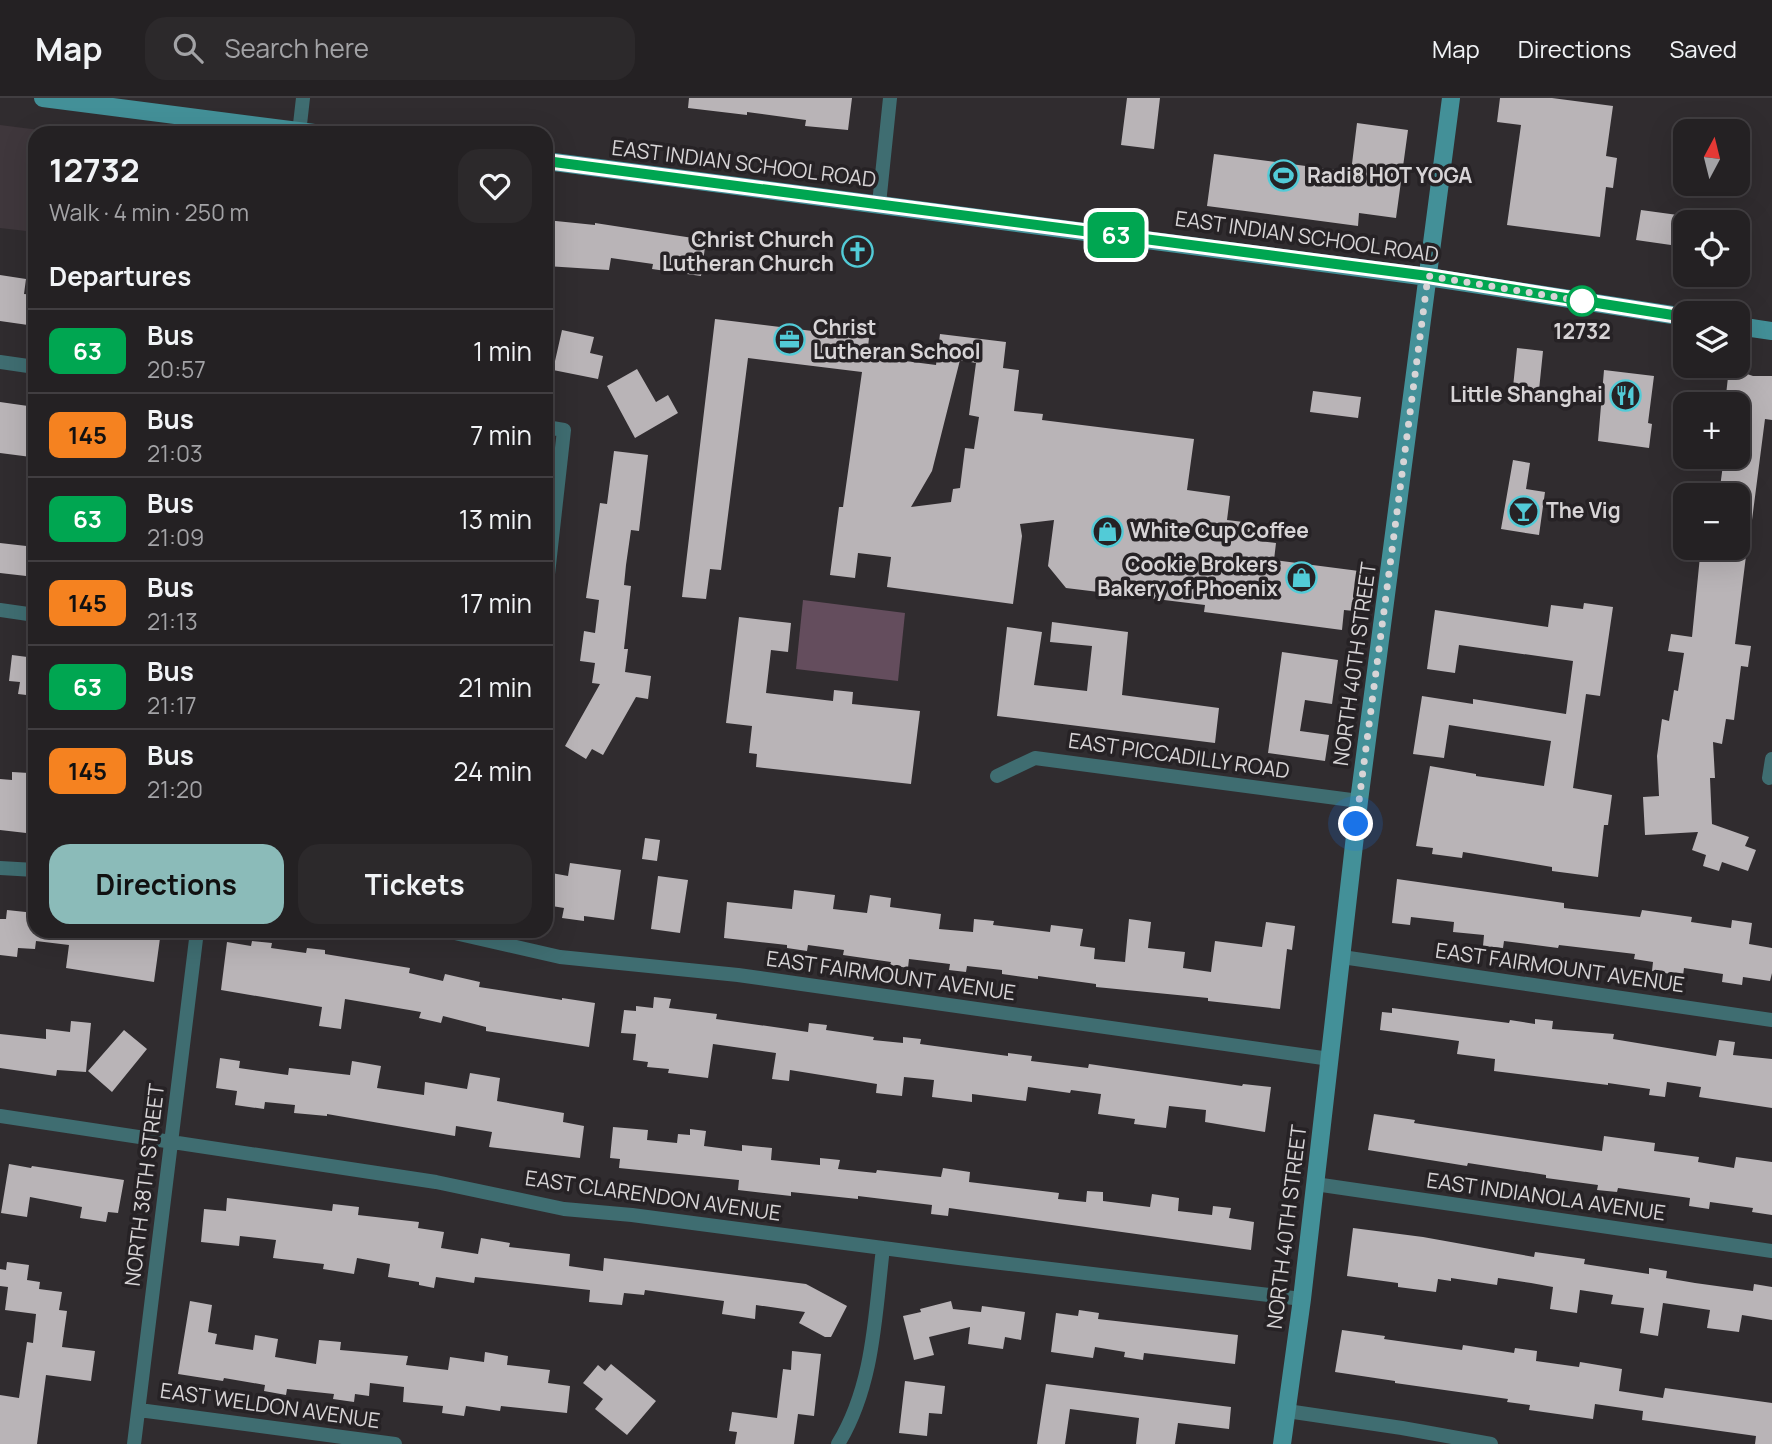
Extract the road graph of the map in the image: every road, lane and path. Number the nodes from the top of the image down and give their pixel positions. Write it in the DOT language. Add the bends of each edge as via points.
graph roads {
  1 [pos="43,98"];
  2 [pos="303,98"];
  3 [pos="890,98"];
  4 [pos="1451,98"];
  5 [pos="258,126"];
  6 [pos="304,126"];
  7 [pos="553,162"];
  8 [pos="879,204"];
  9 [pos="1428,276"];
  10 [pos="1673,315"];
  11 [pos="1750,328"];
  12 [pos="1772,331"];
  13 [pos="0,362"];
  14 [pos="28,366"];
  15 [pos="553,427"];
  16 [pos="553,529"];
  17 [pos="0,610"];
  18 [pos="28,614"];
  19 [pos="1772,759"];
  20 [pos="997,776"];
  21 [pos="1769,778"];
  22 [pos="1359,801"];
  23 [pos="0,867"];
  24 [pos="28,869"];
  25 [pos="196,938"];
  26 [pos="477,938"];
  27 [pos="1342,957"];
  28 [pos="1772,1020"];
  29 [pos="1330,1059"];
  30 [pos="0,1116"];
  31 [pos="171,1142"];
  32 [pos="1315,1184"];
  33 [pos="883,1248"];
  34 [pos="1772,1251"];
  35 [pos="1302,1298"];
  36 [pos="139,1410"];
  37 [pos="1287,1411"];
  38 [pos="134,1444"];
  39 [pos="396,1444"];
  40 [pos="838,1444"];
  41 [pos="1282,1444"];
  42 [pos="1491,1444"];
  1 -- 5 [label="main road"];
  2 -- 6 [label="street"];
  3 -- 8 [label="street"];
  4 -- 9 [label="main road, NORTH 40TH STREET"];
  7 -- 8 [label="main road, EAST INDIAN SCHOOL ROAD"];
  8 -- 9 [label="main road, EAST INDIAN SCHOOL ROAD"];
  9 -- 10 [label="main road, EAST INDIAN SCHOOL ROAD"];
  9 -- 22 [label="main road, NORTH 40TH STREET"];
  11 -- 12 [label="main road"];
  13 -- 14 [label="street"];
  15 -- 16 [label="street" via="564,429"];
  17 -- 18 [label="street"];
  19 -- 21 [label="street"];
  20 -- 22 [label="street, EAST PICCADILLY ROAD" via="1035,758"];
  22 -- 27 [label="main road, NORTH 40TH STREET"];
  23 -- 24 [label="street"];
  25 -- 31 [label="street, NORTH 38TH STREET"];
  26 -- 29 [label="street, EAST FAIRMOUNT AVENUE" via="560,957 738,975"];
  27 -- 28 [label="street, EAST FAIRMOUNT AVENUE"];
  27 -- 29 [label="main road, NORTH 40TH STREET"];
  29 -- 32 [label="main road, NORTH 40TH STREET"];
  30 -- 31 [label="street, EAST CLARENDON AVENUE"];
  31 -- 33 [label="street, EAST CLARENDON AVENUE" via="436,1181 564,1209"];
  31 -- 36 [label="street, NORTH 38TH STREET"];
  32 -- 34 [label="street, EAST INDIANOLA AVENUE"];
  32 -- 35 [label="main road, NORTH 40TH STREET"];
  33 -- 35 [label="street, EAST CLARENDON AVENUE"];
  33 -- 40 [label="street" via="867,1376"];
  35 -- 37 [label="main road, NORTH 40TH STREET"];
  36 -- 38 [label="street, NORTH 38TH STREET"];
  36 -- 39 [label="street, EAST WELDON AVENUE"];
  37 -- 41 [label="main road, NORTH 40TH STREET"];
  37 -- 42 [label="street" via="1401,1435"];
}
